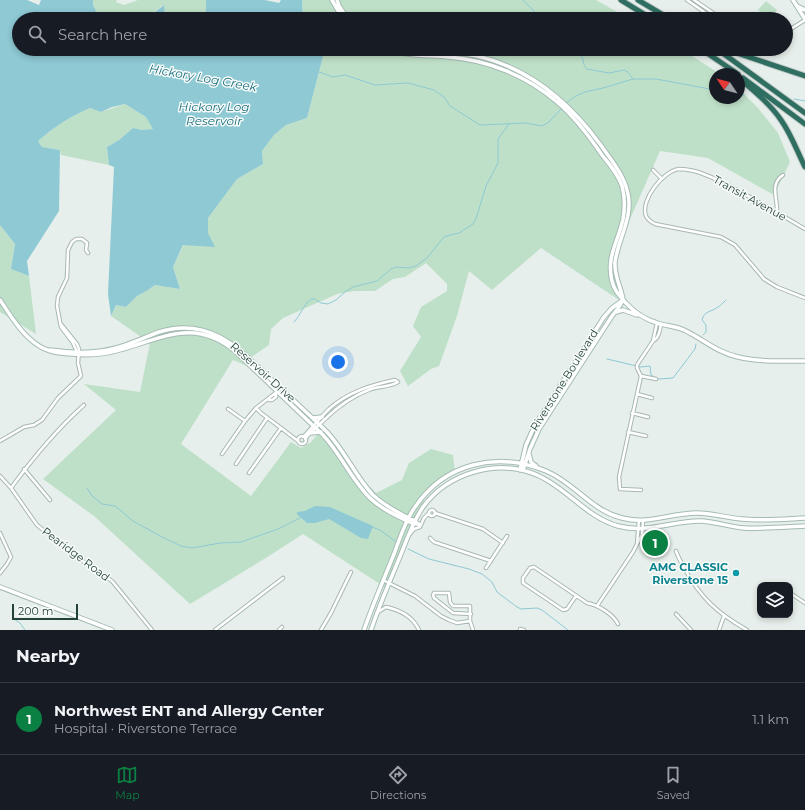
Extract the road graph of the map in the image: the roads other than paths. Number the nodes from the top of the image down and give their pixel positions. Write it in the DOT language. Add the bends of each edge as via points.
graph roads {
  1 [pos="332,0"];
  2 [pos="337,0"];
  3 [pos="621,0"];
  4 [pos="638,0"];
  5 [pos="687,0"];
  6 [pos="694,0"];
  7 [pos="793,0"];
  8 [pos="797,6"];
  9 [pos="805,10"];
  10 [pos="339,12"];
  11 [pos="343,12"];
  12 [pos="640,12"];
  13 [pos="659,12"];
  14 [pos="704,12"];
  15 [pos="712,12"];
  16 [pos="805,20"];
  17 [pos="793,28"];
  18 [pos="438,56"];
  19 [pos="473,56"];
  20 [pos="712,56"];
  21 [pos="727,56"];
  22 [pos="746,56"];
  23 [pos="722,63"];
  24 [pos="727,68"];
  25 [pos="729,68"];
  26 [pos="805,76"];
  27 [pos="745,79"];
  28 [pos="745,84"];
  29 [pos="805,113"];
  30 [pos="805,124"];
  31 [pos="601,149"];
  32 [pos="805,167"];
  33 [pos="653,170"];
  34 [pos="783,175"];
  35 [pos="661,178"];
  36 [pos="777,212"];
  37 [pos="805,229"];
  38 [pos="619,238"];
  39 [pos="88,253"];
  40 [pos="616,292"];
  41 [pos="805,298"];
  42 [pos="0,300"];
  43 [pos="623,300"];
  44 [pos="610,310"];
  45 [pos="613,314"];
  46 [pos="640,316"];
  47 [pos="659,323"];
  48 [pos="78,353"];
  49 [pos="805,361"];
  50 [pos="641,376"];
  51 [pos="656,379"];
  52 [pos="278,391"];
  53 [pos="637,394"];
  54 [pos="652,398"];
  55 [pos="84,405"];
  56 [pos="256,408"];
  57 [pos="228,409"];
  58 [pos="632,413"];
  59 [pos="648,416"];
  60 [pos="322,417"];
  61 [pos="267,418"];
  62 [pos="312,418"];
  63 [pos="245,421"];
  64 [pos="316,425"];
  65 [pos="281,428"];
  66 [pos="321,432"];
  67 [pos="628,432"];
  68 [pos="310,433"];
  69 [pos="646,436"];
  70 [pos="301,438"];
  71 [pos="0,441"];
  72 [pos="525,448"];
  73 [pos="529,453"];
  74 [pos="222,454"];
  75 [pos="510,461"];
  76 [pos="524,463"];
  77 [pos="236,464"];
  78 [pos="538,468"];
  79 [pos="24,470"];
  80 [pos="521,470"];
  81 [pos="249,473"];
  82 [pos="0,476"];
  83 [pos="11,488"];
  84 [pos="641,490"];
  85 [pos="50,500"];
  86 [pos="420,500"];
  87 [pos="396,513"];
  88 [pos="805,518"];
  89 [pos="408,519"];
  90 [pos="639,520"];
  91 [pos="644,520"];
  92 [pos="414,522"];
  93 [pos="421,525"];
  94 [pos="805,526"];
  95 [pos="641,529"];
  96 [pos="0,533"];
  97 [pos="401,536"];
  98 [pos="408,536"];
  99 [pos="507,536"];
  100 [pos="430,538"];
  101 [pos="503,543"];
  102 [pos="676,551"];
  103 [pos="491,561"];
  104 [pos="486,568"];
  105 [pos="351,572"];
  106 [pos="0,573"];
  107 [pos="284,578"];
  108 [pos="383,580"];
  109 [pos="389,583"];
  110 [pos="0,586"];
  111 [pos="793,595"];
  112 [pos="576,596"];
  113 [pos="805,603"];
  114 [pos="597,606"];
  115 [pos="377,613"];
  116 [pos="471,614"];
  117 [pos="676,614"];
  118 [pos="724,616"];
  119 [pos="470,621"];
  120 [pos="618,624"];
  121 [pos="112,630"];
  122 [pos="152,630"];
  123 [pos="215,630"];
  124 [pos="321,630"];
  125 [pos="364,630"];
  126 [pos="371,630"];
  127 [pos="419,630"];
  128 [pos="472,630"];
  129 [pos="520,630"];
  130 [pos="524,630"];
  131 [pos="691,630"];
  132 [pos="719,630"];
  133 [pos="747,630"];
  1 -- 10 [label="street"];
  2 -- 11 [label="street"];
  3 -- 12 [label="highway"];
  4 -- 13 [label="highway"];
  5 -- 14 [label="street"];
  6 -- 15 [label="street"];
  7 -- 8 [label="street"];
  8 -- 9 [label="street"];
  8 -- 16 [label="street"];
  16 -- 17 [label="street"];
  18 -- 31 [label="street" via="480,62 523,79 557,102"];
  19 -- 31 [label="street" via="518,71 541,84 560,98 587,127"];
  20 -- 23 [label="highway"];
  21 -- 29 [label="highway"];
  22 -- 26 [label="highway"];
  23 -- 24 [label="highway"];
  23 -- 25 [label="highway"];
  27 -- 30 [label="highway"];
  28 -- 32 [label="highway" via="781,120"];
  31 -- 38 [label="street" via="622,175 628,195 628,215"];
  33 -- 35 [label="street"];
  34 -- 36 [label="street" via="774,188"];
  35 -- 36 [label="street, Transit Avenue" via="678,169 710,175"];
  35 -- 41 [label="street, Transit Avenue" via="647,204 646,214 649,220 664,227 721,237 735,245 764,279"];
  36 -- 37 [label="street, Transit Avenue"];
  38 -- 40 [label="street" via="612,250 610,270"];
  38 -- 43 [label="street" via="615,272"];
  39 -- 48 [label="street" via="85,240 76,238 72,242 68,252 67,278 57,302 60,323 76,342"];
  40 -- 43 [label="street"];
  40 -- 44 [label="street" via="617,300"];
  42 -- 48 [label="street, Reservoir Drive" via="28,337 42,348 54,353"];
  43 -- 44 [label="street, Riverstone Boulevard"];
  43 -- 45 [label="street, Riverstone Boulevard"];
  43 -- 46 [label="street"];
  44 -- 72 [label="street, Riverstone Boulevard" via="536,422"];
  45 -- 46 [label="street" via="623,310"];
  45 -- 73 [label="street, Riverstone Boulevard" via="541,426"];
  46 -- 47 [label="street"];
  47 -- 49 [label="street" via="683,330 732,356 753,360"];
  47 -- 50 [label="street" via="653,341 637,365"];
  48 -- 52 [label="street, Reservoir Drive" via="96,354 122,350 171,334 197,334 218,340 232,349"];
  48 -- 71 [label="street" via="81,375 79,379 58,398 42,420"];
  50 -- 51 [label="street"];
  50 -- 53 [label="street"];
  52 -- 56 [label="street"];
  52 -- 62 [label="street, Reservoir Drive"];
  52 -- 64 [label="street, Reservoir Drive"];
  53 -- 54 [label="street"];
  53 -- 58 [label="street"];
  55 -- 79 [label="street" via="49,439"];
  56 -- 61 [label="street"];
  56 -- 63 [label="street"];
  57 -- 63 [label="street"];
  58 -- 59 [label="street"];
  58 -- 67 [label="street"];
  60 -- 62 [label="street"];
  60 -- 64 [label="street"];
  60 -- 64 [label="street" via="333,406 357,391 395,380 398,382 359,393"];
  61 -- 65 [label="street"];
  61 -- 77 [label="street"];
  62 -- 64 [label="street, Reservoir Drive"];
  63 -- 74 [label="street"];
  64 -- 66 [label="street, Reservoir Drive"];
  64 -- 68 [label="street"];
  64 -- 70 [label="street"];
  64 -- 87 [label="street, Reservoir Drive" via="338,444 370,491"];
  65 -- 70 [label="street"];
  65 -- 81 [label="street"];
  66 -- 68 [label="street"];
  66 -- 87 [label="street, Reservoir Drive" via="367,495 378,505"];
  67 -- 69 [label="street"];
  67 -- 84 [label="street" via="619,478 620,489"];
  68 -- 70 [label="street"];
  72 -- 75 [label="street" via="518,459"];
  72 -- 76 [label="street, Riverstone Boulevard"];
  73 -- 76 [label="street, Riverstone Boulevard"];
  73 -- 78 [label="street" via="531,462"];
  75 -- 76 [label="street"];
  75 -- 86 [label="street" via="482,463 459,470 441,480"];
  76 -- 78 [label="street"];
  76 -- 80 [label="street, Riverstone Boulevard"];
  78 -- 90 [label="street" via="559,478 602,511 621,518"];
  79 -- 83 [label="street"];
  79 -- 85 [label="street"];
  80 -- 92 [label="street" via="494,468 461,477 434,494"];
  80 -- 95 [label="street" via="553,483 600,519 619,526"];
  82 -- 83 [label="street, Pearidge Road"];
  83 -- 122 [label="street, Pearidge Road" via="37,525 112,580"];
  86 -- 87 [label="street" via="408,513"];
  86 -- 89 [label="street"];
  87 -- 89 [label="street, Reservoir Drive"];
  87 -- 97 [label="street" via="403,523"];
  88 -- 91 [label="street" via="743,520 696,513"];
  89 -- 92 [label="street, Reservoir Drive"];
  89 -- 97 [label="street"];
  90 -- 91 [label="street"];
  90 -- 95 [label="street"];
  91 -- 95 [label="street"];
  92 -- 93 [label="street"];
  92 -- 98 [label="street"];
  93 -- 98 [label="street"];
  93 -- 101 [label="street" via="432,510 483,529"];
  94 -- 95 [label="street" via="744,528 703,521"];
  95 -- 114 [label="street" via="634,552"];
  96 -- 106 [label="street" via="11,557"];
  97 -- 108 [label="street"];
  98 -- 109 [label="street"];
  99 -- 101 [label="street"];
  100 -- 103 [label="street" via="434,542"];
  101 -- 103 [label="street"];
  102 -- 118 [label="street" via="704,597"];
  103 -- 104 [label="street"];
  105 -- 124 [label="street"];
  107 -- 123 [label="street"];
  108 -- 109 [label="street"];
  108 -- 125 [label="street"];
  109 -- 115 [label="street"];
  109 -- 119 [label="street" via="415,596 448,620 457,623"];
  110 -- 121 [label="street"];
  111 -- 113 [label="street"];
  112 -- 112 [label="street" via="534,567 530,568 523,578 524,583 563,610 567,609"];
  112 -- 114 [label="street"];
  114 -- 120 [label="street" via="616,618"];
  115 -- 126 [label="street"];
  115 -- 127 [label="street" via="385,608 392,608 410,618"];
  116 -- 116 [label="street" via="470,606 454,606 450,602 449,593 434,593 436,600 453,613"];
  116 -- 119 [label="street"];
  117 -- 131 [label="street"];
  118 -- 132 [label="street"];
  118 -- 133 [label="street"];
  119 -- 128 [label="street"];
  129 -- 130 [label="street"];
}
